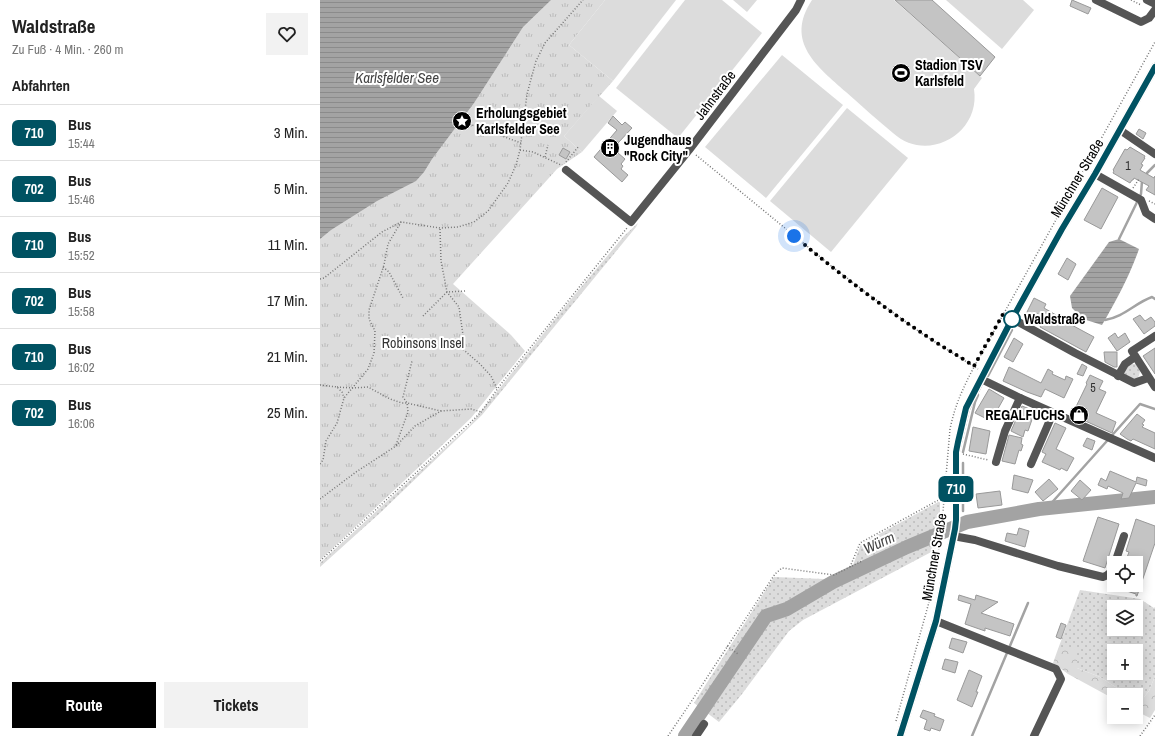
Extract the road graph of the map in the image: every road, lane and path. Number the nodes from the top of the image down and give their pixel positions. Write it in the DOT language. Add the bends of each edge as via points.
graph roads {
  1 [pos="583,0"];
  2 [pos="801,0"];
  3 [pos="1096,0"];
  4 [pos="1147,0"];
  5 [pos="1155,4"];
  6 [pos="1155,10"];
  7 [pos="1155,42"];
  8 [pos="1155,67"];
  9 [pos="464,122"];
  10 [pos="1120,130"];
  11 [pos="521,143"];
  12 [pos="548,145"];
  13 [pos="579,146"];
  14 [pos="520,150"];
  15 [pos="689,150"];
  16 [pos="1155,154"];
  17 [pos="545,157"];
  18 [pos="566,170"];
  19 [pos="1095,174"];
  20 [pos="1139,179"];
  21 [pos="1136,196"];
  22 [pos="1155,219"];
  23 [pos="401,222"];
  24 [pos="631,222"];
  25 [pos="440,228"];
  26 [pos="383,267"];
  27 [pos="320,279"];
  28 [pos="466,290"];
  29 [pos="447,292"];
  30 [pos="402,298"];
  31 [pos="423,316"];
  32 [pos="1013,318"];
  33 [pos="1155,336"];
  34 [pos="1135,357"];
  35 [pos="412,361"];
  36 [pos="1118,376"];
  37 [pos="1148,378"];
  38 [pos="981,379"];
  39 [pos="320,385"];
  40 [pos="338,387"];
  41 [pos="352,388"];
  42 [pos="1155,388"];
  43 [pos="497,389"];
  44 [pos="344,398"];
  45 [pos="1020,398"];
  46 [pos="407,403"];
  47 [pos="441,411"];
  48 [pos="480,412"];
  49 [pos="1054,413"];
  50 [pos="396,446"];
  51 [pos="320,451"];
  52 [pos="324,451"];
  53 [pos="956,452"];
  54 [pos="1155,458"];
  55 [pos="996,462"];
  56 [pos="320,464"];
  57 [pos="1031,464"];
  58 [pos="944,497"];
  59 [pos="320,499"];
  60 [pos="943,521"];
  61 [pos="954,533"];
  62 [pos="1124,536"];
  63 [pos="1117,556"];
  64 [pos="320,561"];
  65 [pos="862,562"];
  66 [pos="850,567"];
  67 [pos="1107,576"];
  68 [pos="936,621"];
  69 [pos="727,646"];
  70 [pos="738,654"];
  71 [pos="1155,715"];
  72 [pos="896,721"];
  73 [pos="704,724"];
  74 [pos="668,736"];
  75 [pos="696,736"];
  76 [pos="900,736"];
  77 [pos="1034,736"];
  78 [pos="1140,736"];
  1 -- 11 [label="path" via="546,43 536,61 527,94"];
  2 -- 15 [label="street, Jahnstraße"];
  3 -- 6 [label="street" via="1141,22 1149,18"];
  4 -- 5 [label="street"];
  7 -- 15 [label="path" via="974,366 921,333 836,270"];
  8 -- 10 [label="street, Münchner Straße"];
  9 -- 11 [label="path"];
  10 -- 16 [label="street"];
  10 -- 19 [label="street, Münchner Straße"];
  11 -- 14 [label="path"];
  12 -- 17 [label="path"];
  13 -- 17 [label="path" via="566,161 566,168"];
  14 -- 17 [label="path"];
  14 -- 25 [label="path" via="508,183 488,211 474,222 458,227"];
  15 -- 24 [label="street, Jahnstraße"];
  18 -- 24 [label="street"];
  19 -- 21 [label="street"];
  19 -- 32 [label="street, Münchner Straße"];
  20 -- 21 [label="path"];
  21 -- 22 [label="street" via="1146,213"];
  23 -- 25 [label="path"];
  23 -- 26 [label="path" via="388,244"];
  23 -- 27 [label="path" via="382,232"];
  24 -- 43 [label="path"];
  25 -- 29 [label="path" via="441,261"];
  26 -- 30 [label="path" via="389,272"];
  26 -- 41 [label="path" via="369,310 369,319 375,331 374,353 368,369"];
  28 -- 29 [label="path"];
  29 -- 31 [label="path"];
  29 -- 43 [label="path" via="459,307 463,335 458,345 491,376"];
  32 -- 36 [label="street"];
  32 -- 38 [label="street, Münchner Straße"];
  33 -- 34 [label="street" via="1132,351"];
  34 -- 36 [label="street" via="1125,364"];
  34 -- 37 [label="street"];
  35 -- 46 [label="path" via="403,397"];
  36 -- 37 [label="street" via="1134,383"];
  37 -- 42 [label="street"];
  38 -- 45 [label="street"];
  38 -- 53 [label="street, Münchner Straße" via="966,408"];
  39 -- 40 [label="path"];
  40 -- 41 [label="path"];
  40 -- 44 [label="path"];
  41 -- 44 [label="path"];
  41 -- 46 [label="path" via="368,386 390,399"];
  43 -- 48 [label="path"];
  44 -- 52 [label="path" via="337,423 326,441"];
  45 -- 49 [label="street"];
  45 -- 55 [label="street" via="1005,431"];
  46 -- 47 [label="path"];
  46 -- 50 [label="path" via="408,412"];
  47 -- 48 [label="path" via="471,409"];
  47 -- 50 [label="path" via="415,426"];
  48 -- 64 [label="path"];
  49 -- 54 [label="street"];
  49 -- 57 [label="street"];
  50 -- 59 [label="path"];
  51 -- 52 [label="path"];
  52 -- 56 [label="path"];
  53 -- 55 [label="path"];
  53 -- 61 [label="street, Münchner Straße"];
  58 -- 66 [label="path" via="860,543"];
  60 -- 72 [label="path" via="931,595"];
  61 -- 67 [label="street" via="1058,566"];
  61 -- 68 [label="street, Münchner Straße"];
  62 -- 63 [label="street"];
  65 -- 66 [label="path"];
  66 -- 69 [label="path" via="834,575 782,568 775,574"];
  68 -- 76 [label="street, Münchner Straße"];
  68 -- 77 [label="street, Münchner Straße" via="1056,669 1061,679"];
  69 -- 70 [label="path"];
  69 -- 74 [label="path"];
  71 -- 78 [label="path"];
  73 -- 75 [label="street"];
}
